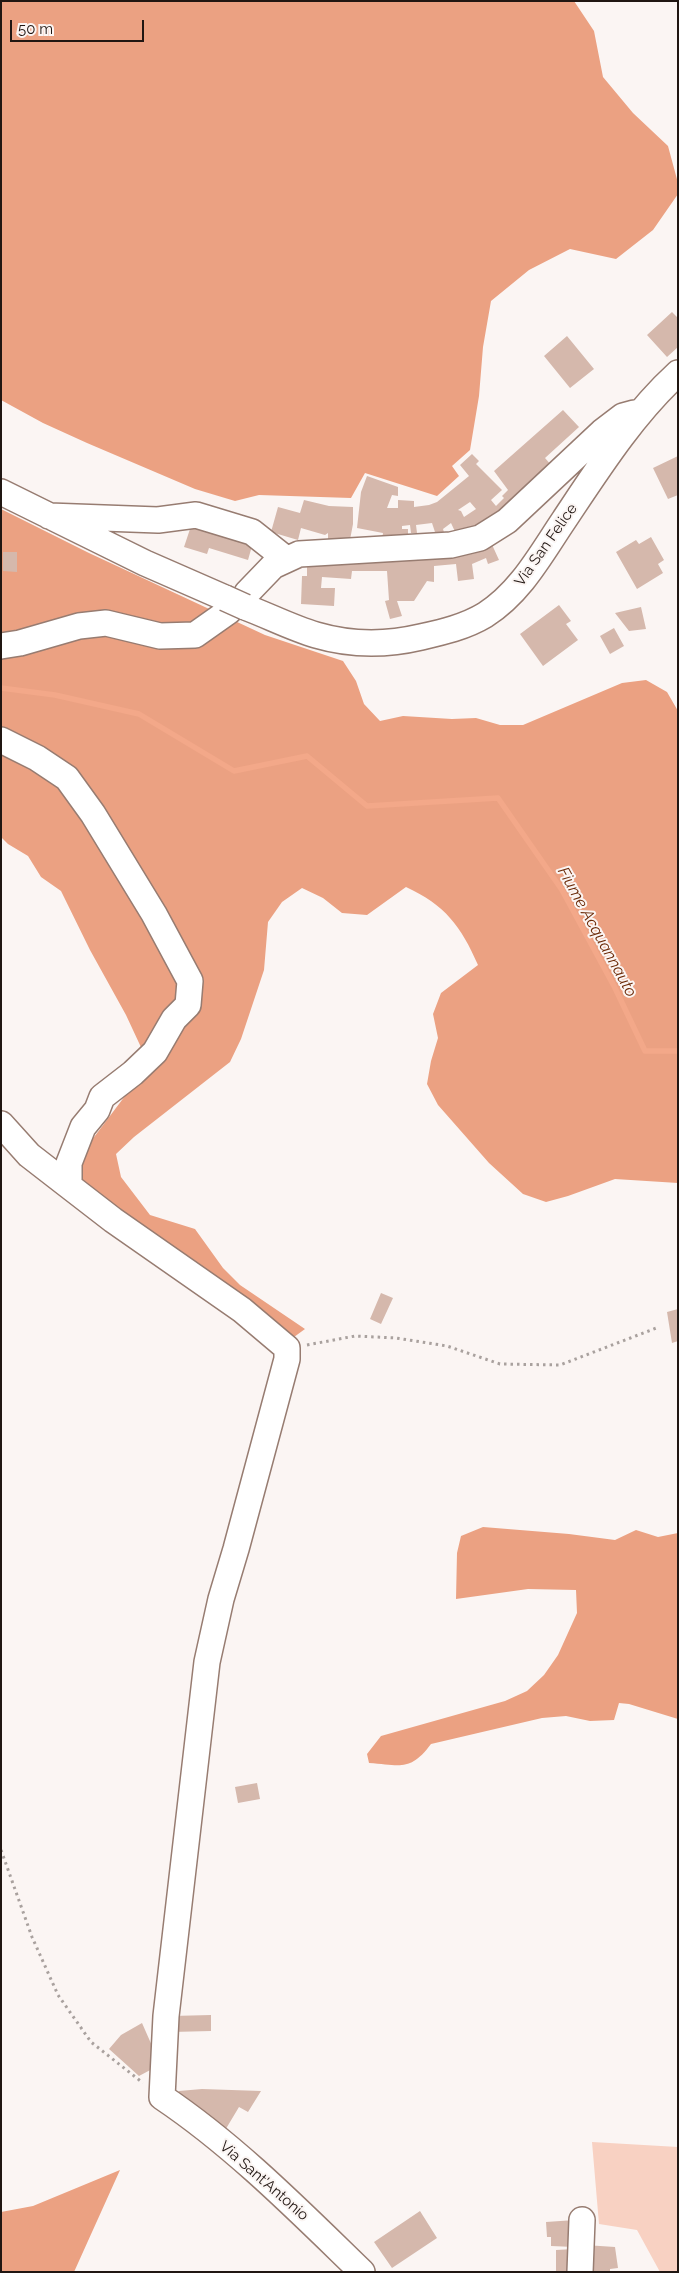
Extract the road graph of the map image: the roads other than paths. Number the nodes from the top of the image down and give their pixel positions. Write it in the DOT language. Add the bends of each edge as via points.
graph roads {
  1 [pos="678,373"];
  2 [pos="644,410"];
  3 [pos="1,492"];
  4 [pos="49,516"];
  5 [pos="286,559"];
  6 [pos="237,602"];
  7 [pos="1,646"];
  8 [pos="1,740"];
  9 [pos="1,1124"];
  10 [pos="69,1186"];
  11 [pos="582,2220"];
  12 [pos="362,2272"];
  13 [pos="580,2272"];
  1 -- 2 [label="street, Via San Felice" via="657,392"];
  2 -- 5 [label="street" via="624,416 602,432 508,521 480,538 451,545 299,554"];
  2 -- 6 [label="street, Via San Felice" via="532,569 509,597 484,616 454,630 400,642 347,642 315,635"];
  3 -- 4 [label="street, Via San Felice"];
  4 -- 5 [label="street" via="158,520 196,515 252,532"];
  4 -- 6 [label="street, Via San Felice"];
  5 -- 6 [label="street" via="273,566"];
  6 -- 7 [label="street" via="195,635 160,636 106,623 79,626"];
  8 -- 10 [label="street" via="67,778 94,814 190,982 188,1005 174,1019 155,1052 102,1097 97,1110 82,1128 69,1163"];
  9 -- 10 [label="street" via="29,1154"];
  10 -- 12 [label="street, Via Sant'Antonio" via="242,1310 287,1348 287,1359 221,1599 208,1662 166,2016 162,2097 278,2191"];
  11 -- 13 [label="street"];
}
